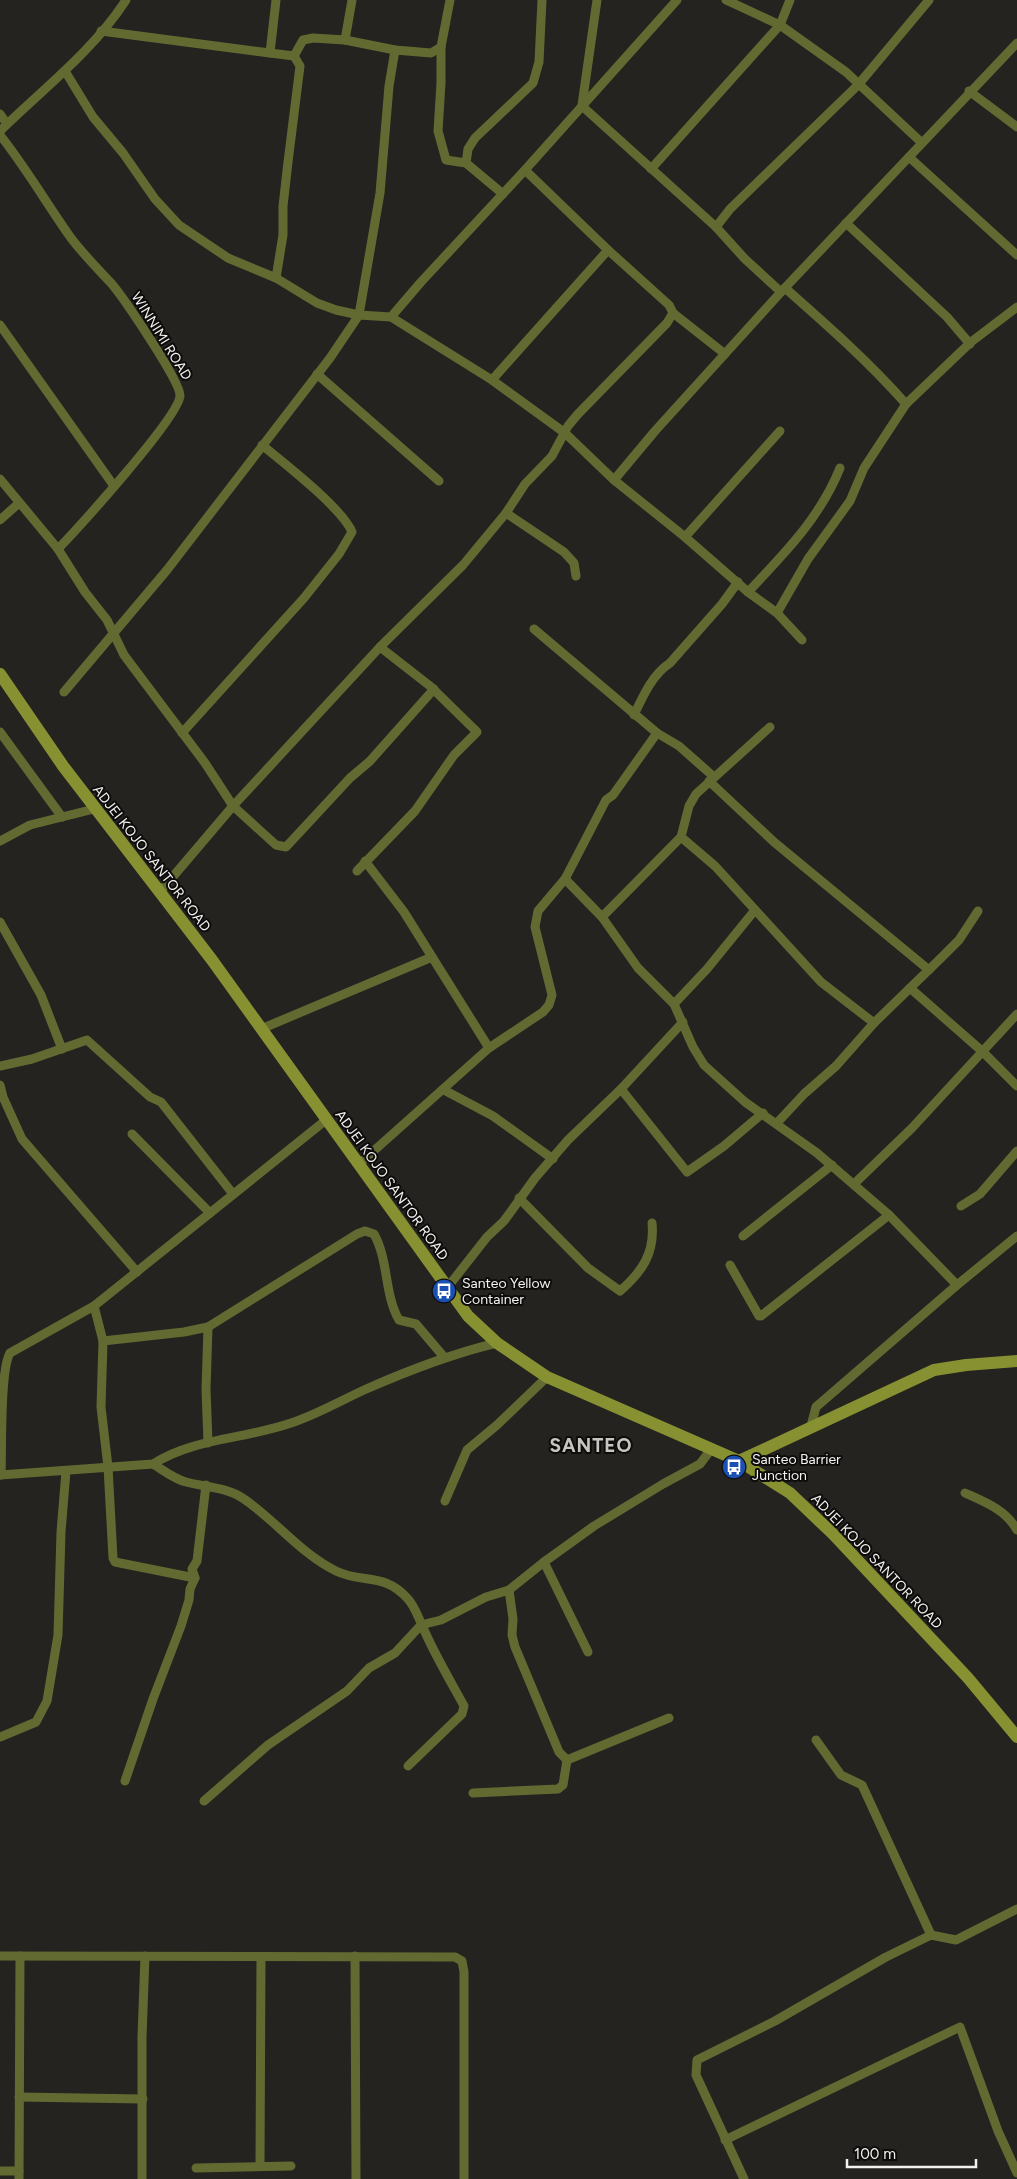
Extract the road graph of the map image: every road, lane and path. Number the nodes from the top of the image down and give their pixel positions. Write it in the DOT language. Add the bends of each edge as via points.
graph roads {
  1 [pos="126,0"];
  2 [pos="276,0"];
  3 [pos="352,0"];
  4 [pos="450,0"];
  5 [pos="542,0"];
  6 [pos="597,0"];
  7 [pos="676,0"];
  8 [pos="726,0"];
  9 [pos="790,0"];
  10 [pos="930,0"];
  11 [pos="780,25"];
  12 [pos="101,32"];
  13 [pos="345,40"];
  14 [pos="1017,42"];
  15 [pos="441,47"];
  16 [pos="395,50"];
  17 [pos="270,53"];
  18 [pos="294,56"];
  19 [pos="65,71"];
  20 [pos="858,85"];
  21 [pos="969,91"];
  22 [pos="582,106"];
  23 [pos="0,114"];
  24 [pos="7,124"];
  25 [pos="1017,127"];
  26 [pos="0,133"];
  27 [pos="922,143"];
  28 [pos="909,157"];
  29 [pos="466,163"];
  30 [pos="651,168"];
  31 [pos="526,170"];
  32 [pos="503,194"];
  33 [pos="846,223"];
  34 [pos="716,227"];
  35 [pos="608,250"];
  36 [pos="1017,255"];
  37 [pos="276,278"];
  38 [pos="783,290"];
  39 [pos="1017,307"];
  40 [pos="673,313"];
  41 [pos="360,315"];
  42 [pos="391,317"];
  43 [pos="0,325"];
  44 [pos="970,344"];
  45 [pos="725,354"];
  46 [pos="317,374"];
  47 [pos="492,380"];
  48 [pos="906,404"];
  49 [pos="780,431"];
  50 [pos="565,432"];
  51 [pos="262,445"];
  52 [pos="840,468"];
  53 [pos="0,479"];
  54 [pos="614,480"];
  55 [pos="439,481"];
  56 [pos="114,486"];
  57 [pos="19,503"];
  58 [pos="506,513"];
  59 [pos="0,520"];
  60 [pos="685,537"];
  61 [pos="58,549"];
  62 [pos="576,576"];
  63 [pos="738,582"];
  64 [pos="748,592"];
  65 [pos="777,613"];
  66 [pos="534,630"];
  67 [pos="114,634"];
  68 [pos="802,640"];
  69 [pos="380,647"];
  70 [pos="0,674"];
  71 [pos="434,689"];
  72 [pos="64,692"];
  73 [pos="634,715"];
  74 [pos="770,727"];
  75 [pos="0,732"];
  76 [pos="182,733"];
  77 [pos="657,733"];
  78 [pos="711,779"];
  79 [pos="233,806"];
  80 [pos="94,809"];
  81 [pos="62,817"];
  82 [pos="681,837"];
  83 [pos="0,841"];
  84 [pos="365,861"];
  85 [pos="357,871"];
  86 [pos="565,879"];
  87 [pos="160,893"];
  88 [pos="754,910"];
  89 [pos="978,911"];
  90 [pos="602,917"];
  91 [pos="0,922"];
  92 [pos="432,957"];
  93 [pos="929,970"];
  94 [pos="910,988"];
  95 [pos="674,1004"];
  96 [pos="1017,1014"];
  97 [pos="683,1022"];
  98 [pos="874,1023"];
  99 [pos="261,1029"];
  100 [pos="488,1048"];
  101 [pos="62,1049"];
  102 [pos="983,1052"];
  103 [pos="0,1066"];
  104 [pos="0,1085"];
  105 [pos="1017,1086"];
  106 [pos="621,1089"];
  107 [pos="444,1090"];
  108 [pos="763,1114"];
  109 [pos="326,1120"];
  110 [pos="777,1122"];
  111 [pos="132,1134"];
  112 [pos="1017,1151"];
  113 [pos="552,1159"];
  114 [pos="359,1164"];
  115 [pos="832,1165"];
  116 [pos="854,1184"];
  117 [pos="233,1194"];
  118 [pos="519,1198"];
  119 [pos="961,1206"];
  120 [pos="210,1213"];
  121 [pos="889,1215"];
  122 [pos="652,1223"];
  123 [pos="743,1236"];
  124 [pos="1016,1241"];
  125 [pos="730,1265"];
  126 [pos="137,1272"];
  127 [pos="957,1285"];
  128 [pos="447,1288"];
  129 [pos="94,1306"];
  130 [pos="208,1327"];
  131 [pos="103,1341"];
  132 [pos="496,1343"];
  133 [pos="444,1357"];
  134 [pos="1017,1361"];
  135 [pos="547,1377"];
  136 [pos="2,1378"];
  137 [pos="811,1426"];
  138 [pos="208,1443"];
  139 [pos="712,1448"];
  140 [pos="739,1461"];
  141 [pos="153,1464"];
  142 [pos="108,1467"];
  143 [pos="66,1471"];
  144 [pos="1,1475"];
  145 [pos="206,1485"];
  146 [pos="965,1493"];
  147 [pos="445,1501"];
  148 [pos="1017,1530"];
  149 [pos="544,1562"];
  150 [pos="194,1578"];
  151 [pos="509,1590"];
  152 [pos="422,1625"];
  153 [pos="588,1652"];
  154 [pos="669,1718"];
  155 [pos="0,1736"];
  156 [pos="1017,1737"];
  157 [pos="816,1740"];
  158 [pos="567,1760"];
  159 [pos="408,1766"];
  160 [pos="125,1780"];
  161 [pos="473,1793"];
  162 [pos="204,1801"];
  163 [pos="1017,1909"];
  164 [pos="931,1935"];
  165 [pos="0,1956"];
  166 [pos="20,1956"];
  167 [pos="145,1956"];
  168 [pos="355,1956"];
  169 [pos="261,1958"];
  170 [pos="19,2097"];
  171 [pos="143,2098"];
  172 [pos="725,2140"];
  173 [pos="260,2166"];
  174 [pos="291,2166"];
  175 [pos="196,2168"];
  176 [pos="0,2171"];
  177 [pos="1017,2173"];
  178 [pos="19,2175"];
  179 [pos="142,2179"];
  180 [pos="356,2179"];
  181 [pos="464,2179"];
  182 [pos="744,2179"];
  1 -- 12 [label="street"];
  2 -- 17 [label="street"];
  3 -- 13 [label="street"];
  4 -- 15 [label="street"];
  5 -- 29 [label="street" via="539,62 533,83 475,138 468,149"];
  6 -- 22 [label="street"];
  7 -- 22 [label="street"];
  8 -- 11 [label="street"];
  9 -- 11 [label="street"];
  10 -- 20 [label="street"];
  11 -- 20 [label="street" via="846,72"];
  11 -- 30 [label="street"];
  12 -- 17 [label="street"];
  12 -- 19 [label="street"];
  13 -- 16 [label="street"];
  13 -- 18 [label="street" via="303,40"];
  14 -- 21 [label="street"];
  15 -- 16 [label="street" via="431,53"];
  15 -- 29 [label="street" via="438,131 446,160"];
  16 -- 41 [label="street" via="380,193"];
  17 -- 18 [label="street"];
  18 -- 37 [label="street" via="300,73"];
  19 -- 24 [label="street"];
  19 -- 37 [label="street" via="93,117 166,212 228,258"];
  20 -- 27 [label="street"];
  20 -- 34 [label="street" via="730,209"];
  21 -- 25 [label="street"];
  21 -- 27 [label="street"];
  22 -- 30 [label="street"];
  22 -- 31 [label="street"];
  23 -- 24 [label="street"];
  24 -- 26 [label="street"];
  26 -- 56 [label="street, WINNIMI ROAD" via="82,253 122,297 178,387 178,405"];
  27 -- 28 [label="street"];
  28 -- 33 [label="street"];
  28 -- 36 [label="street"];
  29 -- 32 [label="street"];
  30 -- 34 [label="street"];
  31 -- 32 [label="street"];
  31 -- 35 [label="street"];
  32 -- 42 [label="street"];
  33 -- 38 [label="street"];
  33 -- 44 [label="street" via="947,318"];
  34 -- 38 [label="street" via="745,259"];
  35 -- 40 [label="street" via="669,305"];
  35 -- 47 [label="street"];
  37 -- 41 [label="street" via="317,303"];
  38 -- 45 [label="street"];
  38 -- 48 [label="street" via="842,338"];
  39 -- 44 [label="street"];
  40 -- 45 [label="street"];
  40 -- 50 [label="street"];
  41 -- 42 [label="street"];
  41 -- 46 [label="street"];
  42 -- 47 [label="street"];
  43 -- 56 [label="street"];
  44 -- 48 [label="street"];
  45 -- 54 [label="street"];
  46 -- 51 [label="street"];
  46 -- 55 [label="street"];
  47 -- 50 [label="street"];
  48 -- 65 [label="street" via="864,468 850,501 808,559"];
  49 -- 60 [label="street"];
  50 -- 54 [label="street"];
  50 -- 58 [label="street" via="552,456 525,484"];
  51 -- 67 [label="street"];
  51 -- 76 [label="street" via="329,504 348,523 352,532 304,598"];
  52 -- 64 [label="street" via="830,492 804,532"];
  53 -- 57 [label="street"];
  54 -- 60 [label="street"];
  56 -- 61 [label="street, WINNIMI ROAD"];
  57 -- 59 [label="street"];
  57 -- 61 [label="street"];
  58 -- 62 [label="street" via="564,552 574,563"];
  58 -- 69 [label="street" via="464,565"];
  60 -- 63 [label="street"];
  61 -- 67 [label="street"];
  63 -- 64 [label="street"];
  63 -- 73 [label="street" via="649,684"];
  64 -- 65 [label="street"];
  65 -- 68 [label="street"];
  66 -- 73 [label="street"];
  67 -- 72 [label="street"];
  67 -- 76 [label="street" via="124,655"];
  69 -- 71 [label="street"];
  69 -- 79 [label="street"];
  70 -- 80 [label="street, ADJEI KOJO SANTOR ROAD"];
  71 -- 79 [label="street" via="286,847 276,845"];
  71 -- 84 [label="street" via="478,732 454,755 414,810"];
  73 -- 77 [label="street"];
  74 -- 78 [label="street"];
  75 -- 81 [label="street"];
  76 -- 79 [label="street"];
  77 -- 78 [label="street" via="680,746"];
  77 -- 86 [label="street" via="613,795 606,800"];
  78 -- 82 [label="street" via="689,806"];
  78 -- 93 [label="street" via="774,842"];
  79 -- 87 [label="street"];
  80 -- 81 [label="street"];
  80 -- 87 [label="street, ADJEI KOJO SANTOR ROAD"];
  81 -- 83 [label="street" via="30,825"];
  82 -- 88 [label="street" via="715,866"];
  82 -- 90 [label="street"];
  84 -- 85 [label="street"];
  84 -- 92 [label="street" via="404,912"];
  86 -- 90 [label="street"];
  86 -- 100 [label="street" via="536,917 534,928 552,995 549,1006"];
  87 -- 99 [label="street, ADJEI KOJO SANTOR ROAD"];
  88 -- 95 [label="street"];
  88 -- 98 [label="street" via="821,982"];
  89 -- 93 [label="street" via="959,940"];
  90 -- 95 [label="street" via="638,968"];
  91 -- 101 [label="street" via="41,994"];
  92 -- 99 [label="street"];
  92 -- 100 [label="street"];
  93 -- 94 [label="street"];
  94 -- 98 [label="street"];
  94 -- 102 [label="street"];
  95 -- 97 [label="street"];
  96 -- 102 [label="street"];
  97 -- 106 [label="street"];
  97 -- 108 [label="street" via="704,1065"];
  98 -- 110 [label="street" via="836,1066"];
  99 -- 109 [label="street, ADJEI KOJO SANTOR ROAD"];
  100 -- 107 [label="street"];
  101 -- 103 [label="street"];
  101 -- 117 [label="street" via="87,1040 150,1097 161,1102"];
  102 -- 105 [label="street"];
  102 -- 116 [label="street"];
  104 -- 126 [label="street" via="22,1139"];
  106 -- 108 [label="street" via="687,1172"];
  106 -- 113 [label="street"];
  107 -- 113 [label="street" via="493,1116"];
  107 -- 114 [label="street"];
  108 -- 110 [label="street"];
  109 -- 114 [label="street, ADJEI KOJO SANTOR ROAD"];
  109 -- 117 [label="street"];
  110 -- 115 [label="street"];
  111 -- 120 [label="street"];
  112 -- 119 [label="street" via="980,1194"];
  113 -- 118 [label="street"];
  114 -- 128 [label="street, ADJEI KOJO SANTOR ROAD"];
  115 -- 116 [label="street"];
  115 -- 123 [label="street"];
  116 -- 121 [label="street"];
  117 -- 120 [label="street"];
  118 -- 122 [label="street" via="588,1268 620,1291 643,1269 654,1236"];
  118 -- 128 [label="street" via="504,1221 487,1237"];
  120 -- 126 [label="street"];
  121 -- 125 [label="street" via="761,1316"];
  121 -- 127 [label="street"];
  124 -- 127 [label="street"];
  126 -- 129 [label="street"];
  127 -- 137 [label="street" via="816,1407"];
  128 -- 132 [label="street, ADJEI KOJO SANTOR ROAD" via="468,1316"];
  129 -- 131 [label="street"];
  129 -- 136 [label="street" via="10,1353"];
  130 -- 131 [label="street"];
  130 -- 133 [label="street" via="365,1231 374,1234 380,1245 392,1308 399,1320 416,1324"];
  130 -- 138 [label="street"];
  131 -- 142 [label="street" via="101,1407"];
  132 -- 133 [label="street"];
  132 -- 135 [label="street, ADJEI KOJO SANTOR ROAD"];
  133 -- 138 [label="street" via="293,1423"];
  134 -- 137 [label="street" via="966,1364 934,1370"];
  135 -- 139 [label="street, ADJEI KOJO SANTOR ROAD"];
  135 -- 147 [label="street" via="467,1450"];
  136 -- 144 [label="street"];
  137 -- 140 [label="street"];
  138 -- 141 [label="street" via="166,1456"];
  139 -- 140 [label="street, ADJEI KOJO SANTOR ROAD"];
  139 -- 149 [label="street" via="700,1464 594,1526"];
  140 -- 156 [label="street, ADJEI KOJO SANTOR ROAD" via="790,1493 833,1534 968,1678"];
  141 -- 142 [label="street"];
  141 -- 145 [label="street" via="185,1482"];
  142 -- 143 [label="street"];
  142 -- 150 [label="street" via="112,1558 115,1562"];
  143 -- 144 [label="street"];
  143 -- 155 [label="street" via="58,1635 47,1701 36,1722"];
  145 -- 150 [label="street" via="198,1556 192,1569"];
  145 -- 152 [label="street" via="243,1498 316,1559 336,1571 378,1579 391,1585 416,1609"];
  146 -- 148 [label="street" via="991,1505 1011,1520"];
  149 -- 151 [label="street"];
  149 -- 153 [label="street"];
  150 -- 160 [label="street" via="181,1626"];
  151 -- 152 [label="street"];
  151 -- 158 [label="street" via="515,1647 559,1752"];
  152 -- 159 [label="street" via="464,1706 462,1714"];
  152 -- 162 [label="street" via="395,1653 369,1668 347,1691 268,1745"];
  154 -- 158 [label="street"];
  157 -- 164 [label="street" via="841,1775 862,1785"];
  158 -- 161 [label="street" via="563,1784 558,1789"];
  163 -- 164 [label="street" via="956,1940"];
  164 -- 172 [label="street" via="697,2060 696,2075"];
  165 -- 166 [label="street"];
  166 -- 167 [label="street"];
  166 -- 170 [label="street"];
  167 -- 169 [label="street"];
  167 -- 171 [label="street"];
  168 -- 169 [label="street"];
  168 -- 180 [label="street"];
  168 -- 181 [label="street" via="455,1957 462,1962"];
  169 -- 173 [label="street"];
  170 -- 171 [label="street"];
  170 -- 178 [label="street"];
  171 -- 179 [label="street"];
  172 -- 177 [label="street" via="960,2027"];
  172 -- 182 [label="street"];
  173 -- 174 [label="street"];
  173 -- 175 [label="street"];
  176 -- 178 [label="street"];
}
